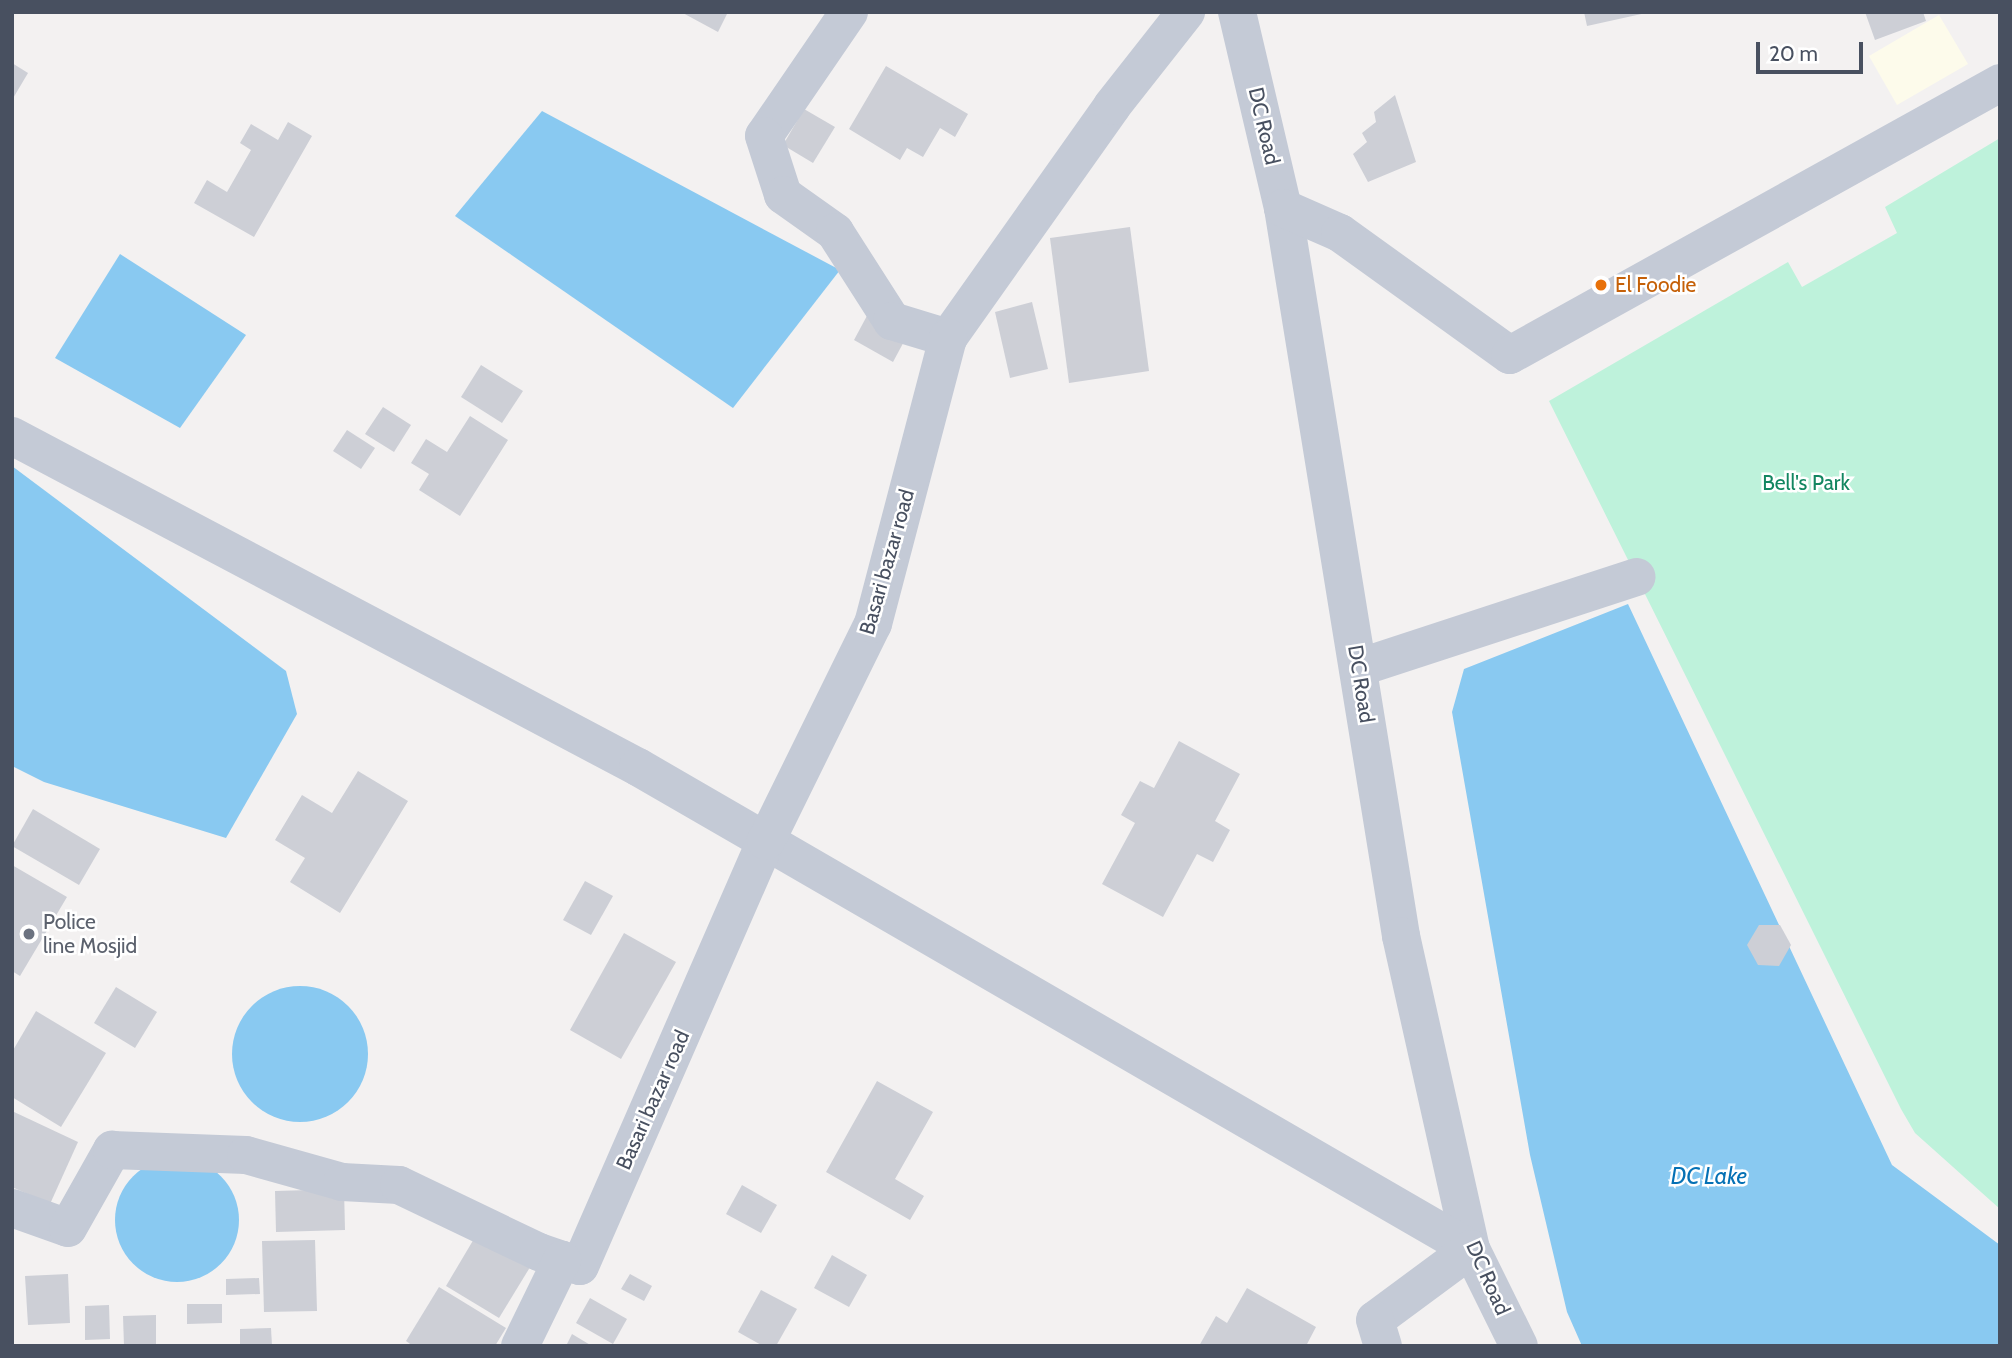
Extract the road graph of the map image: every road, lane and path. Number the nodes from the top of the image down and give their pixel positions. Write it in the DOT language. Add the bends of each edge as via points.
graph roads {
  1 [pos="849,12"];
  2 [pos="1186,12"];
  3 [pos="1237,12"];
  4 [pos="2000,83"];
  5 [pos="1283,208"];
  6 [pos="948,338"];
  7 [pos="12,436"];
  8 [pos="1636,577"];
  9 [pos="1358,668"];
  10 [pos="766,841"];
  11 [pos="12,1208"];
  12 [pos="1471,1249"];
  13 [pos="562,1259"];
  14 [pos="520,1346"];
  15 [pos="1383,1346"];
  16 [pos="1519,1346"];
  1 -- 6 [label="street" via="764,136 783,195 835,232 892,320"];
  2 -- 6 [label="street" via="1112,106"];
  3 -- 5 [label="street, DC Road"];
  4 -- 5 [label="street" via="1510,355 1340,233"];
  5 -- 9 [label="street, DC Road"];
  6 -- 10 [label="street, Basari bazar road" via="873,624"];
  7 -- 10 [label="street" via="638,768"];
  8 -- 9 [label="street"];
  9 -- 12 [label="street, DC Road" via="1401,936"];
  10 -- 12 [label="street"];
  10 -- 13 [label="street, Basari bazar road" via="580,1266"];
  11 -- 13 [label="street" via="68,1228 112,1150 246,1155 342,1182 399,1185"];
  12 -- 15 [label="street" via="1376,1320"];
  12 -- 16 [label="street, DC Road"];
  13 -- 14 [label="street"];
}
